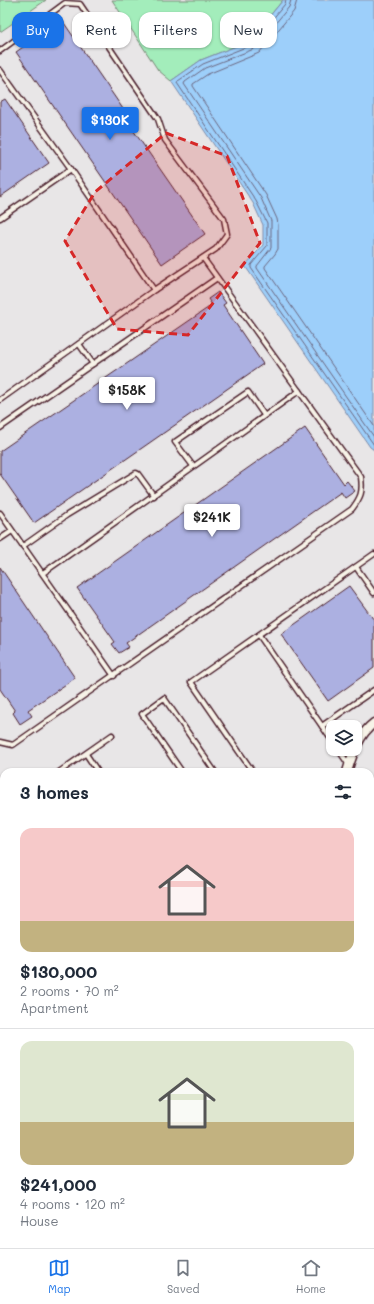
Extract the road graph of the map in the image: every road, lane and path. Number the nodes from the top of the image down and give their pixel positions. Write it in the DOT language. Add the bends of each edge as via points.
graph roads {
  1 [pos="0,51"];
  2 [pos="0,70"];
  3 [pos="71,169"];
  4 [pos="0,218"];
  5 [pos="203,258"];
  6 [pos="217,278"];
  7 [pos="154,290"];
  8 [pos="79,344"];
  9 [pos="93,364"];
  10 [pos="299,391"];
  11 [pos="0,400"];
  12 [pos="264,415"];
  13 [pos="0,428"];
  14 [pos="193,466"];
  15 [pos="154,496"];
  16 [pos="0,513"];
  17 [pos="12,531"];
  18 [pos="0,539"];
  19 [pos="24,546"];
  20 [pos="374,554"];
  21 [pos="356,567"];
  22 [pos="43,573"];
  23 [pos="374,593"];
  24 [pos="259,635"];
  25 [pos="114,676"];
  26 [pos="374,690"];
  27 [pos="374,723"];
  28 [pos="322,726"];
  29 [pos="326,732"];
  30 [pos="112,735"];
  31 [pos="0,742"];
  32 [pos="86,754"];
  33 [pos="342,756"];
  34 [pos="66,768"];
  35 [pos="95,768"];
  36 [pos="179,768"];
  37 [pos="212,768"];
  38 [pos="250,768"];
  39 [pos="348,768"];
  40 [pos="348,768"];
  1 -- 5 [label="lane" via="65,3 80,4 158,119 165,140 224,219 227,234 216,249"];
  2 -- 3 [label="lane"];
  3 -- 4 [label="lane"];
  3 -- 7 [label="lane"];
  5 -- 6 [label="lane"];
  5 -- 7 [label="lane"];
  6 -- 9 [label="lane"];
  6 -- 10 [label="lane"];
  7 -- 8 [label="lane"];
  8 -- 9 [label="lane"];
  8 -- 11 [label="lane"];
  9 -- 13 [label="lane"];
  10 -- 12 [label="lane"];
  10 -- 25 [label="lane" via="360,477 360,497 352,509"];
  12 -- 14 [label="lane"];
  12 -- 14 [label="lane" via="248,392 175,442"];
  14 -- 15 [label="lane"];
  15 -- 19 [label="lane" via="136,473 67,515"];
  15 -- 22 [label="lane"];
  16 -- 17 [label="lane"];
  17 -- 18 [label="lane"];
  17 -- 19 [label="lane"];
  19 -- 22 [label="lane"];
  20 -- 21 [label="lane"];
  21 -- 23 [label="lane"];
  21 -- 24 [label="lane"];
  22 -- 25 [label="lane"];
  24 -- 28 [label="lane"];
  24 -- 38 [label="lane" via="191,682"];
  25 -- 31 [label="lane" via="13,745"];
  26 -- 28 [label="lane"];
  27 -- 39 [label="street" via="359,740"];
  28 -- 29 [label="lane"];
  30 -- 32 [label="lane"];
  32 -- 34 [label="lane"];
  32 -- 35 [label="lane"];
  33 -- 40 [label="lane"];
  36 -- 37 [label="lane" via="142,714 164,698"];
}
